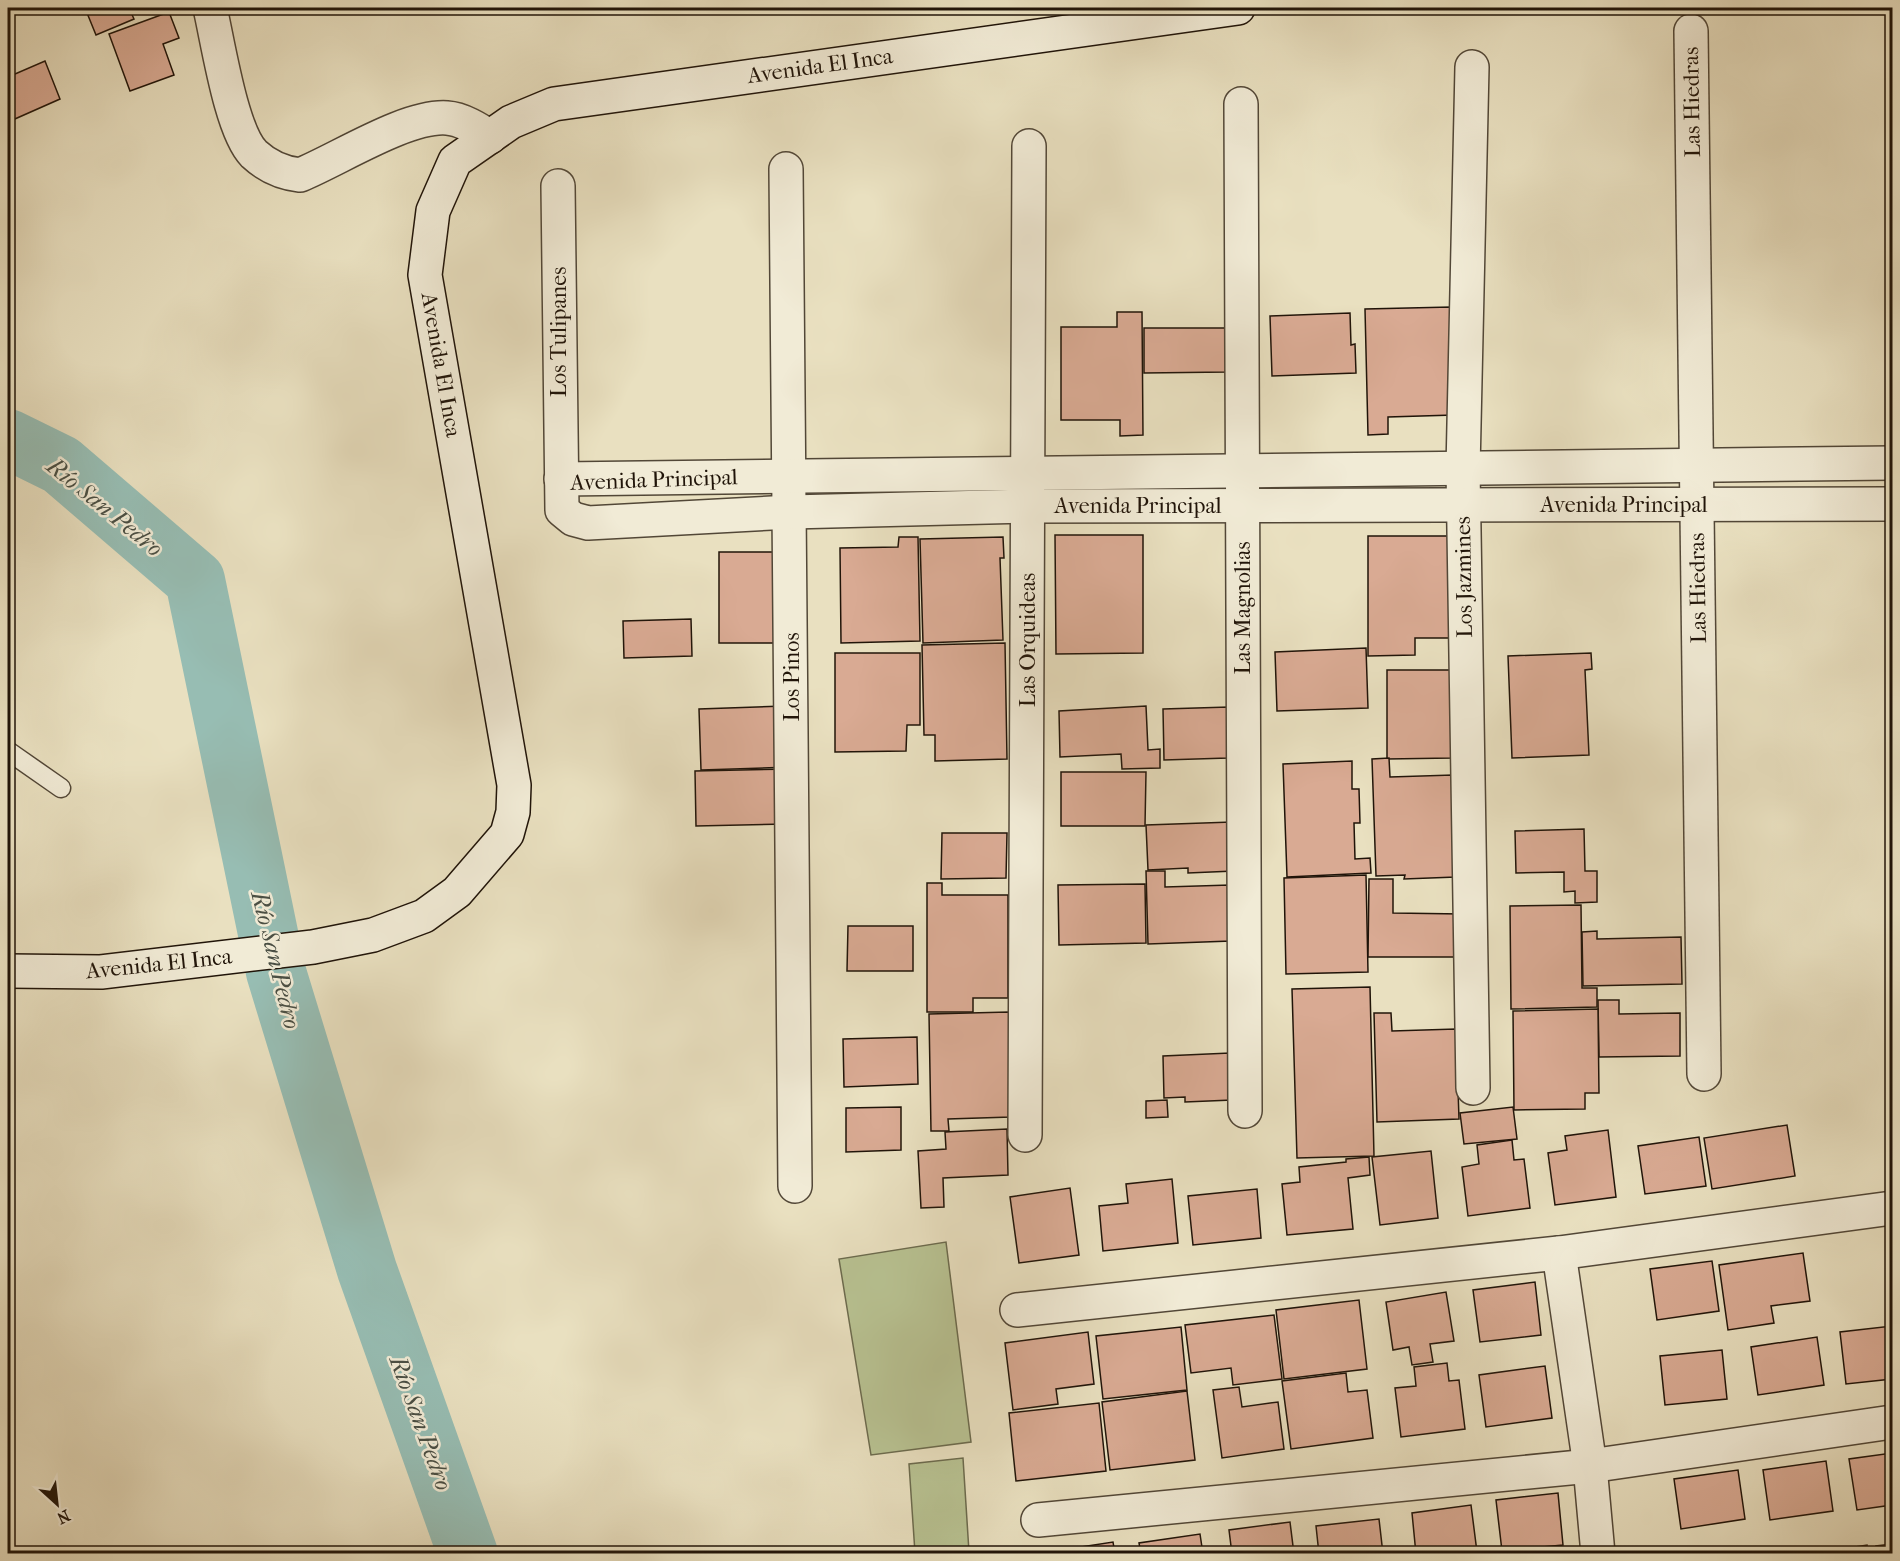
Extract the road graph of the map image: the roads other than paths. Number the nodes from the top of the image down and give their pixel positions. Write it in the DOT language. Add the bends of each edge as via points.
graph roads {
  1 [pos="210,8"];
  2 [pos="1238,8"];
  3 [pos="1691,31"];
  4 [pos="1472,67"];
  5 [pos="1241,104"];
  6 [pos="490,137"];
  7 [pos="1029,146"];
  8 [pos="786,169"];
  9 [pos="558,186"];
  10 [pos="1893,463"];
  11 [pos="1696,466"];
  12 [pos="1463,469"];
  13 [pos="1242,471"];
  14 [pos="1028,474"];
  15 [pos="789,477"];
  16 [pos="561,479"];
  17 [pos="1893,504"];
  18 [pos="1463,505"];
  19 [pos="1697,505"];
  20 [pos="1028,506"];
  21 [pos="1242,506"];
  22 [pos="791,513"];
  23 [pos="8,751"];
  24 [pos="61,788"];
  25 [pos="8,970"];
  26 [pos="1704,1074"];
  27 [pos="1473,1088"];
  28 [pos="1245,1111"];
  29 [pos="1025,1135"];
  30 [pos="795,1186"];
  31 [pos="1893,1208"];
  32 [pos="1559,1253"];
  33 [pos="1017,1310"];
  34 [pos="1893,1422"];
  35 [pos="1590,1466"];
  36 [pos="1038,1520"];
  37 [pos="1598,1554"];
  1 -- 6 [label="street" via="237,126 253,153 286,174 300,175 386,134 431,118 450,118"];
  2 -- 6 [label="street, Avenida El Inca" via="554,104 511,122"];
  3 -- 11 [label="street, Las Hiedras"];
  4 -- 12 [label="street, Los Jazmines"];
  5 -- 13 [label="street, Las Magnolias"];
  6 -- 25 [label="street, Avenida El Inca" via="455,161 433,211 425,275 514,785 507,834 457,892 424,916 373,935 313,947 101,972"];
  7 -- 14 [label="street, Las Orquideas"];
  8 -- 15 [label="street, Los Pinos"];
  9 -- 16 [label="street, Los Tulipanes"];
  10 -- 11 [label="street, Avenida Principal"];
  11 -- 12 [label="street, Avenida Principal"];
  11 -- 19 [label="street, Las Hiedras"];
  12 -- 13 [label="street, Avenida Principal"];
  12 -- 18 [label="street, Los Jazmines"];
  13 -- 14 [label="street, Avenida Principal"];
  13 -- 21 [label="street, Las Magnolias"];
  14 -- 15 [label="street, Avenida Principal"];
  14 -- 20 [label="street, Las Orquideas"];
  15 -- 16 [label="street, Avenida Principal"];
  15 -- 22 [label="street, Los Pinos"];
  16 -- 22 [label="street, Avenida Principal" via="562,510 573,519 588,523"];
  17 -- 19 [label="street, Avenida Principal"];
  18 -- 19 [label="street, Avenida Principal"];
  18 -- 21 [label="street, Avenida Principal"];
  18 -- 27 [label="street, Los Jazmines"];
  19 -- 26 [label="street, Las Hiedras"];
  20 -- 21 [label="street, Avenida Principal"];
  20 -- 22 [label="street, Avenida Principal"];
  20 -- 29 [label="street, Las Orquideas"];
  21 -- 28 [label="street, Las Magnolias"];
  22 -- 30 [label="street, Los Pinos"];
  23 -- 24 [label="lane"];
  31 -- 32 [label="street"];
  32 -- 33 [label="street"];
  32 -- 35 [label="street"];
  34 -- 35 [label="street"];
  35 -- 36 [label="street"];
  35 -- 37 [label="street"];
}
